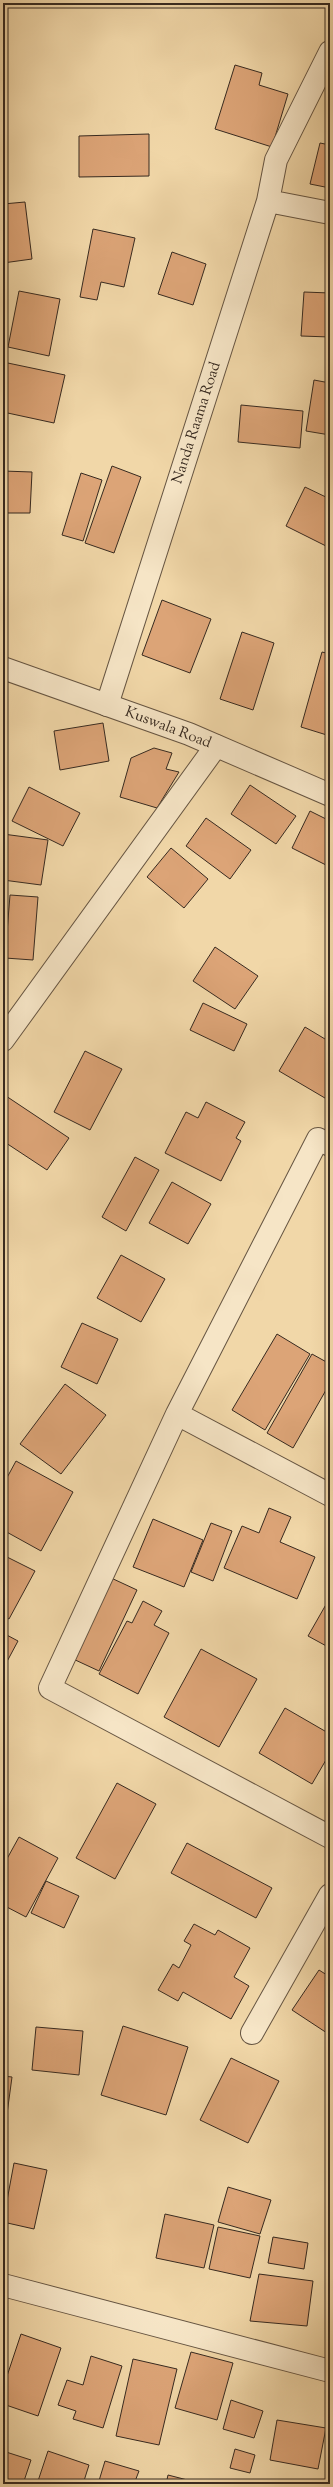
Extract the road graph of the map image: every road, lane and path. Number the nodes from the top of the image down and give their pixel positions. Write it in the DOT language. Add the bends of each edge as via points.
graph roads {
  1 [pos="330,52"];
  2 [pos="268,201"];
  3 [pos="330,213"];
  4 [pos="3,668"];
  5 [pos="107,705"];
  6 [pos="216,746"];
  7 [pos="330,795"];
  8 [pos="3,1040"];
  9 [pos="330,1145"];
  10 [pos="177,1414"];
  11 [pos="330,1495"];
  12 [pos="330,1837"];
  13 [pos="330,1895"];
  14 [pos="252,2033"];
  15 [pos="3,2285"];
  16 [pos="330,2372"];
  1 -- 2 [label="street, Nanda Raama Road" via="276,160"];
  2 -- 3 [label="street"];
  2 -- 5 [label="street, Nanda Raama Road"];
  4 -- 5 [label="street, Kuswala Road"];
  5 -- 6 [label="street, Kuswala Road"];
  6 -- 7 [label="street, Kuswala Road"];
  6 -- 8 [label="street"];
  9 -- 10 [label="street" via="318,1139"];
  10 -- 11 [label="street"];
  10 -- 12 [label="street" via="50,1688"];
  13 -- 14 [label="street"];
  15 -- 16 [label="street"];
}
